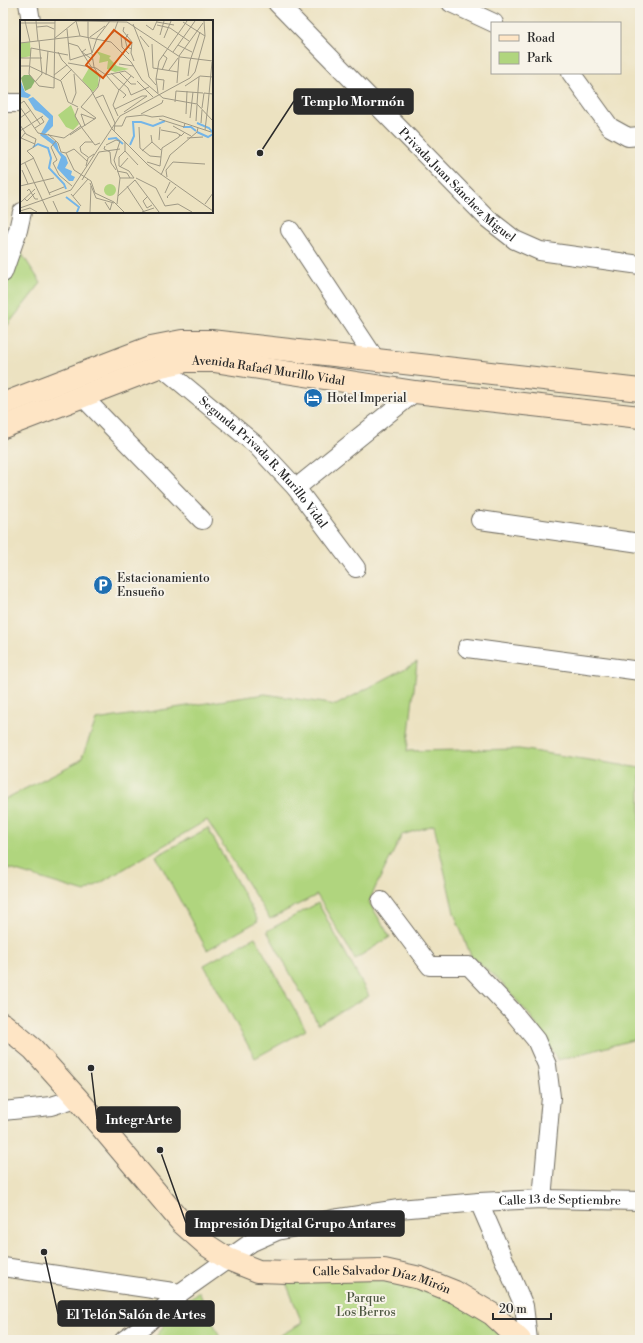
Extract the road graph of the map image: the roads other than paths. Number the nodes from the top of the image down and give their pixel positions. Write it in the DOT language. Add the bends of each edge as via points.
graph roads {
  1 [pos="28,3"];
  2 [pos="277,3"];
  3 [pos="451,3"];
  4 [pos="31,20"];
  5 [pos="492,22"];
  6 [pos="572,74"];
  7 [pos="3,103"];
  8 [pos="20,103"];
  9 [pos="640,136"];
  10 [pos="22,213"];
  11 [pos="290,230"];
  12 [pos="640,265"];
  13 [pos="3,273"];
  14 [pos="376,360"];
  15 [pos="161,366"];
  16 [pos="640,390"];
  17 [pos="415,392"];
  18 [pos="82,396"];
  19 [pos="3,404"];
  20 [pos="640,417"];
  21 [pos="3,427"];
  22 [pos="296,488"];
  23 [pos="202,520"];
  24 [pos="480,520"];
  25 [pos="640,543"];
  26 [pos="356,568"];
  27 [pos="467,648"];
  28 [pos="640,671"];
  29 [pos="381,901"];
  30 [pos="3,1024"];
  31 [pos="77,1098"];
  32 [pos="3,1111"];
  33 [pos="542,1198"];
  34 [pos="640,1200"];
  35 [pos="479,1202"];
  36 [pos="228,1259"];
  37 [pos="3,1267"];
  38 [pos="180,1292"];
  39 [pos="124,1340"];
  40 [pos="520,1340"];
  41 [pos="528,1340"];
  1 -- 4 [label="street"];
  2 -- 12 [label="street, Privada Juan Sánchez Miguel" via="488,219 515,240 540,251"];
  3 -- 5 [label="street"];
  6 -- 9 [label="street" via="610,127 628,137"];
  7 -- 8 [label="street"];
  10 -- 13 [label="street"];
  11 -- 14 [label="street"];
  14 -- 16 [label="main road, Avenida Rafaél Murillo Vidal"];
  14 -- 19 [label="main road, Avenida Rafaél Murillo Vidal" via="212,341 182,341 151,347"];
  15 -- 17 [label="main road, Avenida Rafaél Murillo Vidal" via="186,361 214,361"];
  15 -- 18 [label="main road, Avenida Rafaél Murillo Vidal"];
  15 -- 22 [label="street, Segunda Privada R. Murillo Vidal" via="256,445"];
  17 -- 20 [label="main road, Avenida Rafaél Murillo Vidal"];
  17 -- 22 [label="street"];
  18 -- 21 [label="main road, Avenida Rafaél Murillo Vidal"];
  18 -- 23 [label="street"];
  22 -- 26 [label="street, Segunda Privada R. Murillo Vidal"];
  24 -- 25 [label="street"];
  27 -- 28 [label="street"];
  29 -- 33 [label="street" via="430,966 469,966 536,1040 547,1065 551,1096"];
  30 -- 31 [label="main road, Calle Salvador Díaz Mirón" via="33,1049"];
  31 -- 32 [label="street" via="51,1106"];
  31 -- 36 [label="main road, Calle Salvador Díaz Mirón" via="182,1223 208,1246"];
  33 -- 34 [label="street, Calle 13 de Septiembre"];
  33 -- 35 [label="street, Calle 13 de Septiembre"];
  35 -- 36 [label="street, Calle 13 de Septiembre" via="399,1209 277,1231 252,1242"];
  35 -- 41 [label="street" via="524,1306"];
  36 -- 38 [label="street, Calle 13 de Septiembre"];
  36 -- 40 [label="main road, Calle Salvador Díaz Mirón" via="258,1271 384,1270 420,1278 461,1295 492,1314"];
  37 -- 38 [label="street"];
  38 -- 39 [label="street, Calle 13 de Septiembre" via="145,1325"];
}
